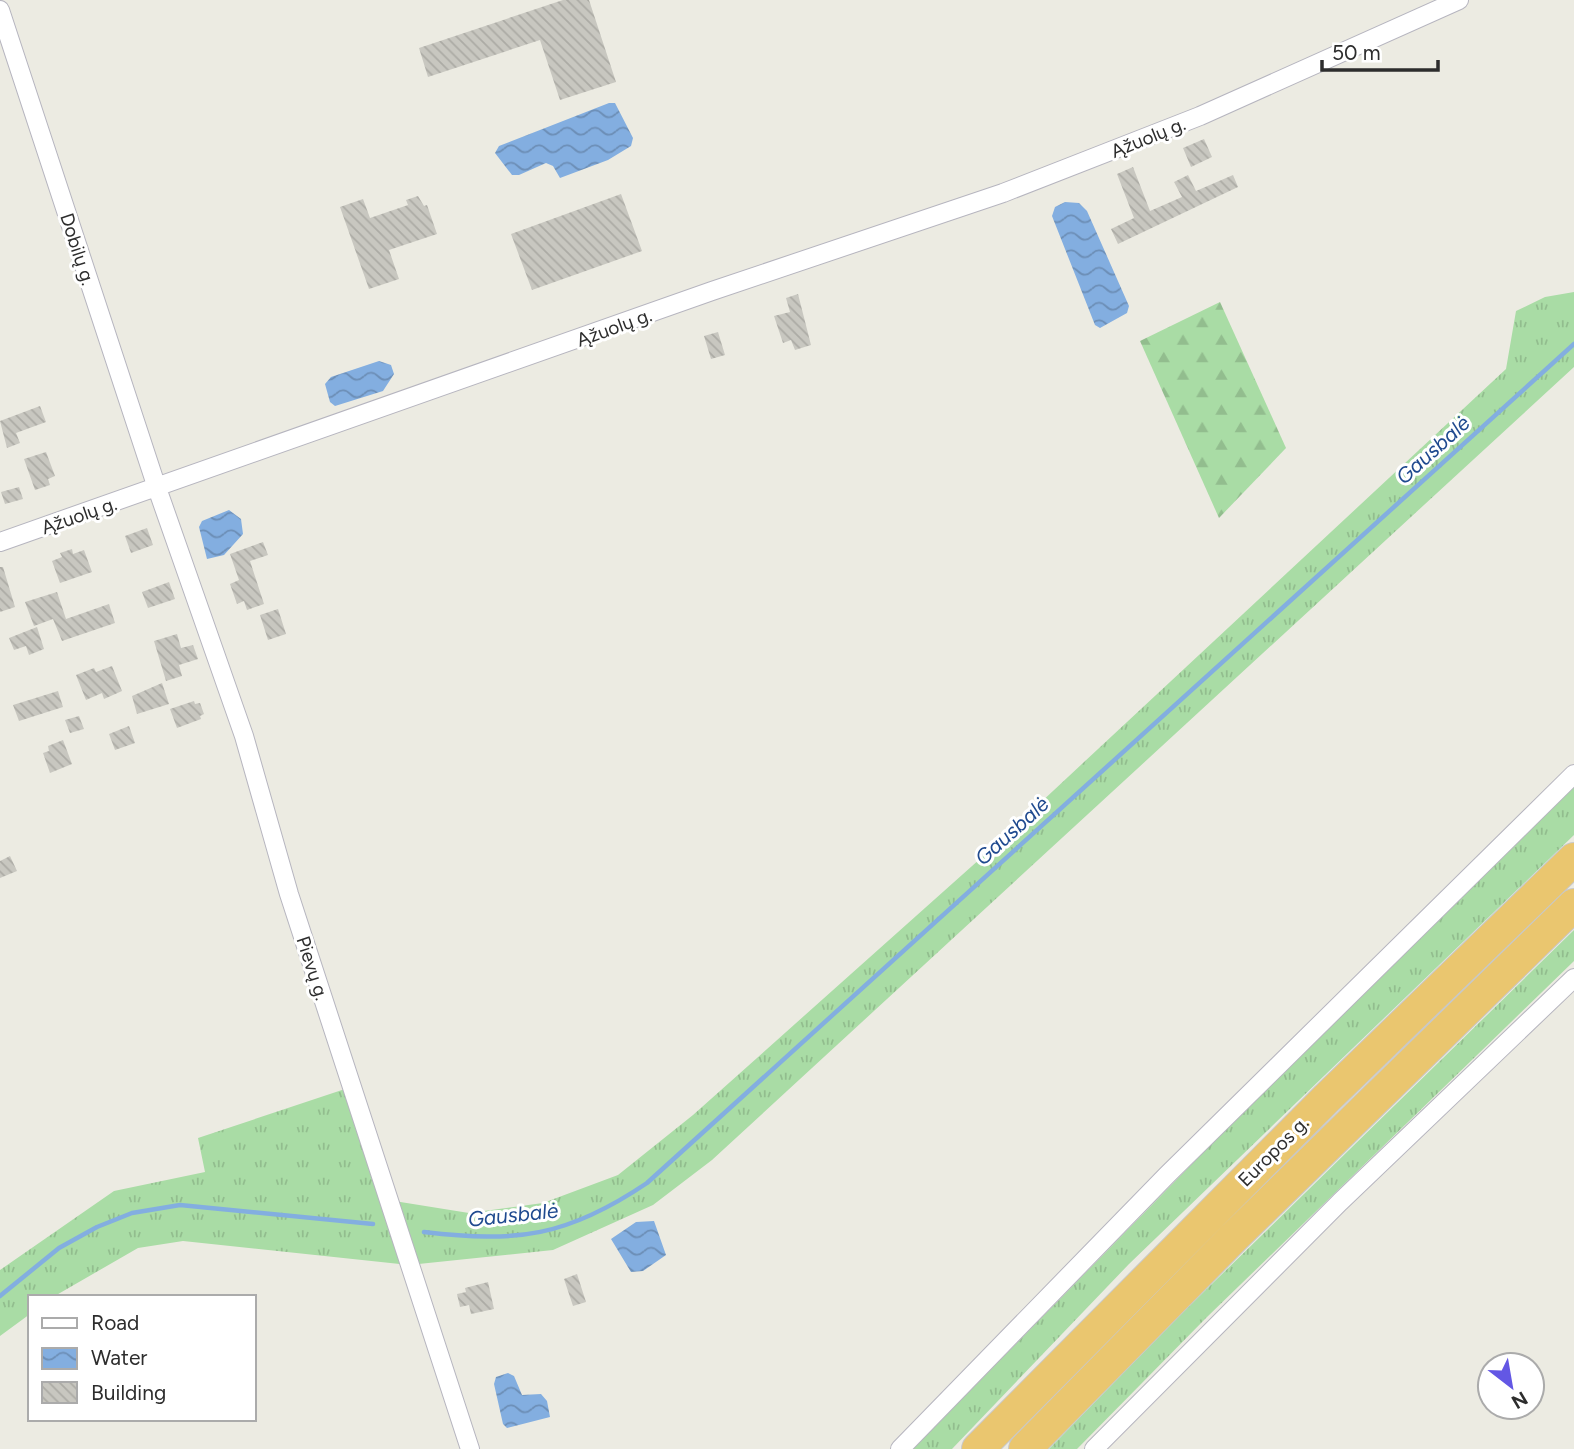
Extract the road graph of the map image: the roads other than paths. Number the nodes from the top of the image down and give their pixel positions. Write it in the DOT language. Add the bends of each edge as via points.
graph roads {
  1 [pos="1459,0"];
  2 [pos="0,10"];
  3 [pos="157,488"];
  4 [pos="0,542"];
  5 [pos="1574,774"];
  6 [pos="1574,859"];
  7 [pos="1574,905"];
  8 [pos="1574,978"];
  9 [pos="470,1449"];
  10 [pos="901,1449"];
  11 [pos="978,1449"];
  12 [pos="1025,1449"];
  13 [pos="1094,1449"];
  1 -- 3 [label="street, Ąžuolų g." via="1225,105 1003,193"];
  2 -- 3 [label="street, Dobilų g."];
  3 -- 4 [label="street, Ąžuolų g."];
  3 -- 9 [label="street, Pievų g." via="240,725 289,894"];
  5 -- 10 [label="street" via="1177,1165"];
  6 -- 11 [label="highway, Europos g." via="1316,1108"];
  7 -- 12 [label="highway, Europos g."];
  8 -- 13 [label="street" via="1322,1220"];
}
